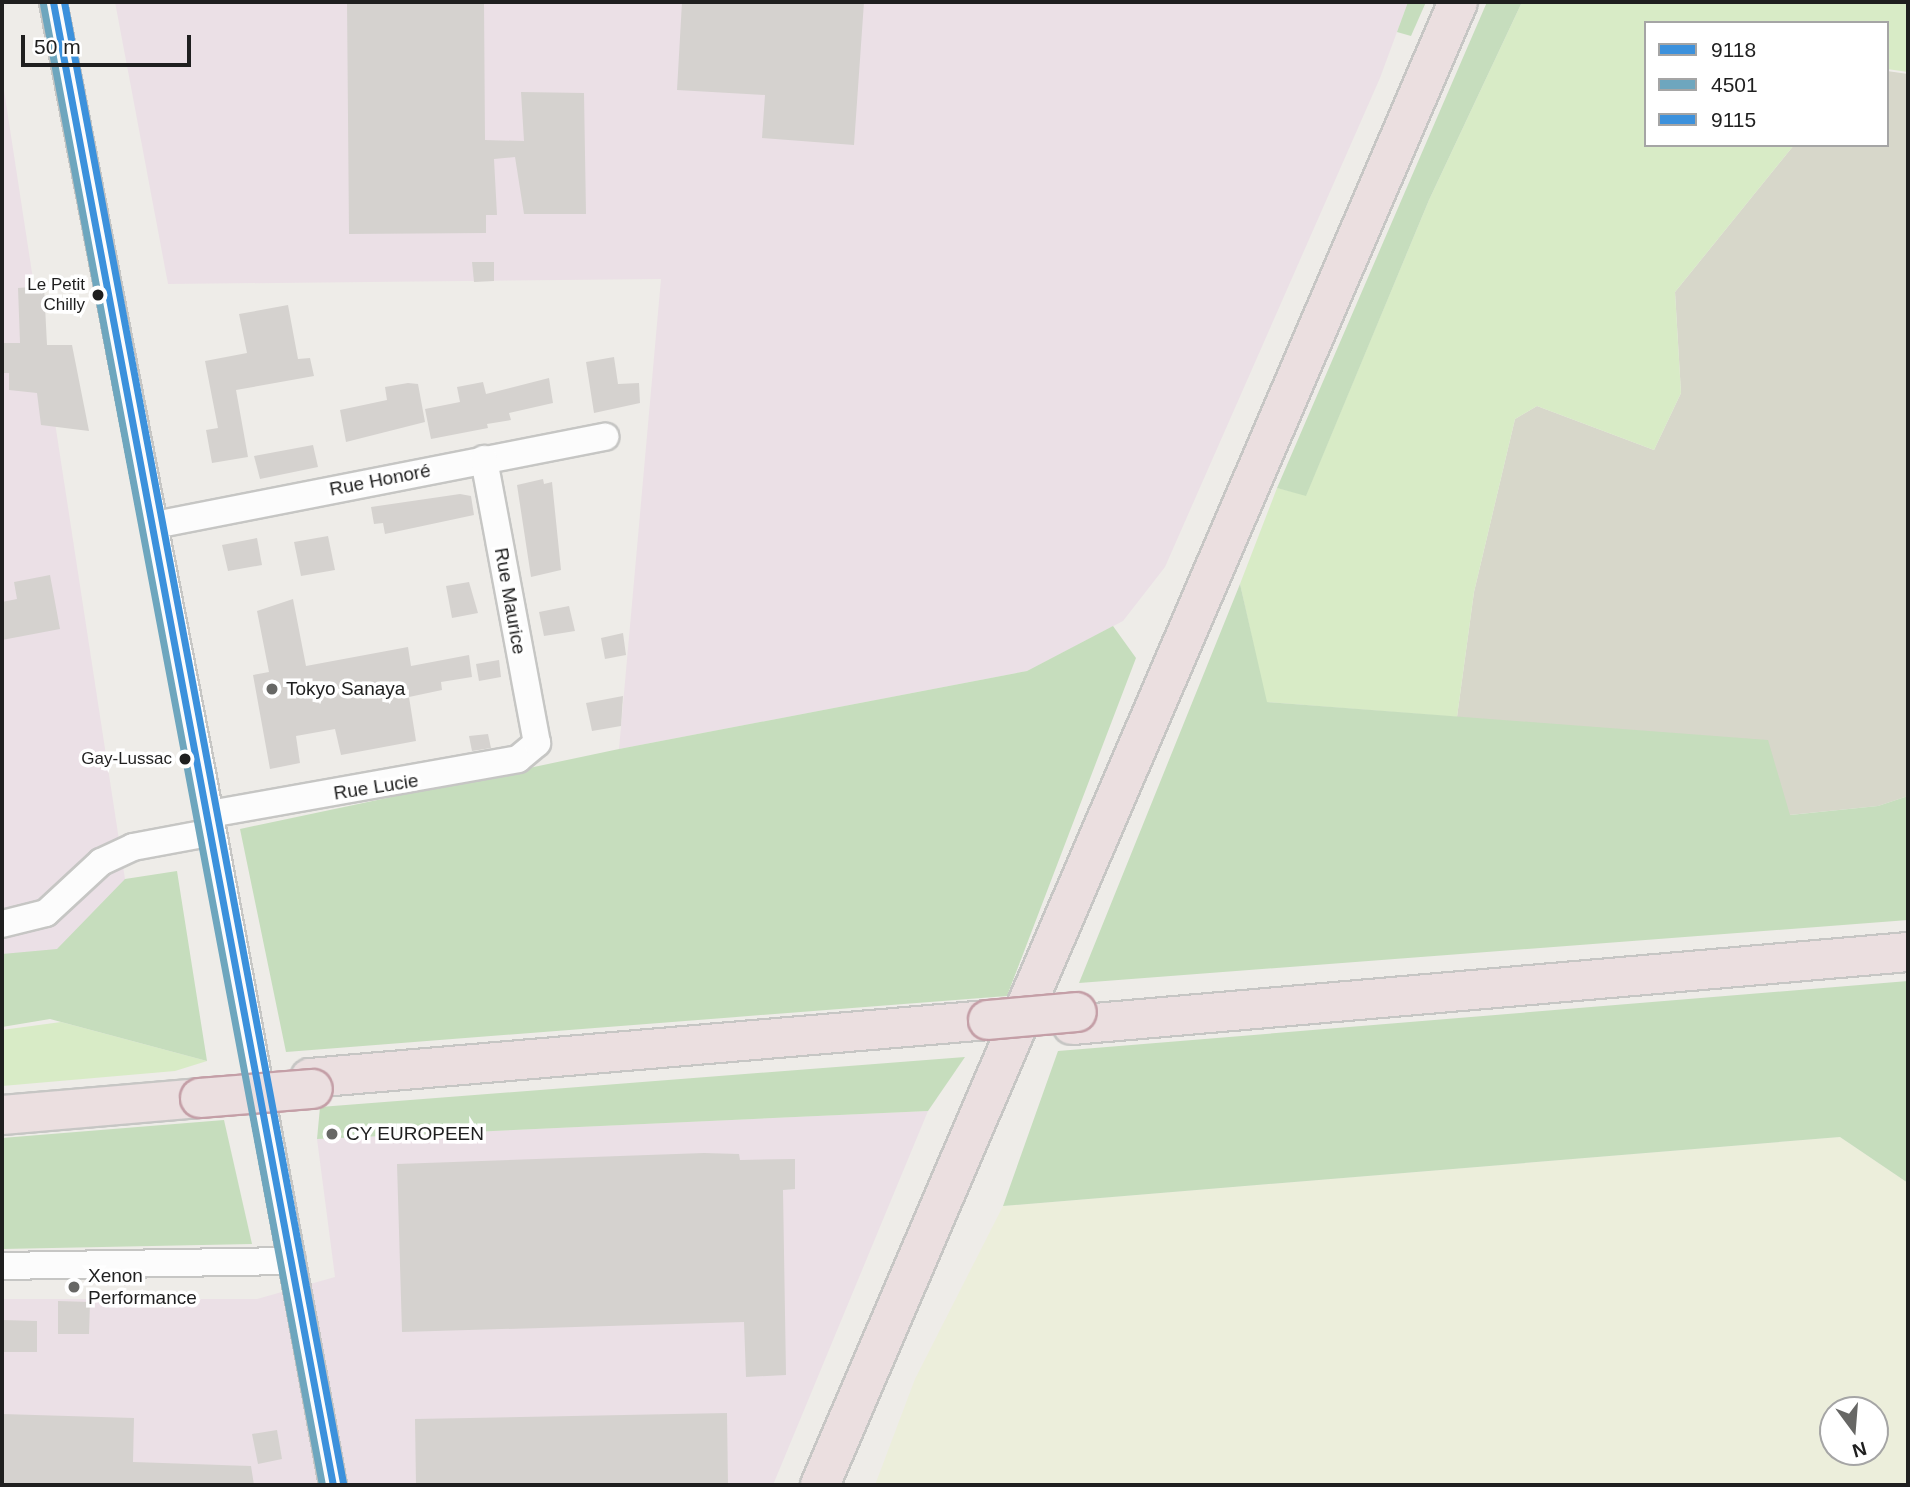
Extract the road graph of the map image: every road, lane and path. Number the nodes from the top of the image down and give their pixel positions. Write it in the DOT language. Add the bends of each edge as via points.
graph roads {
  1 [pos="53,2"];
  2 [pos="1458,2"];
  3 [pos="605,437"];
  4 [pos="484,459"];
  5 [pos="155,525"];
  6 [pos="537,743"];
  7 [pos="211,823"];
  8 [pos="2,924"];
  9 [pos="1908,942"];
  10 [pos="1908,952"];
  11 [pos="1075,1018"];
  12 [pos="200,1093"];
  13 [pos="2,1104"];
  14 [pos="2,1115"];
  15 [pos="292,1261"];
  16 [pos="2,1266"];
  17 [pos="333,1485"];
  18 [pos="820,1485"];
  1 -- 5 [label="street"];
  2 -- 18 [label="highway"];
  3 -- 4 [label="street, Rue Honoré"];
  4 -- 5 [label="street, Rue Honoré"];
  4 -- 6 [label="street, Rue Maurice"];
  5 -- 7 [label="street"];
  6 -- 7 [label="street, Rue Lucie" via="518,759"];
  7 -- 8 [label="street, Rue Lucie" via="101,862 46,913"];
  7 -- 15 [label="street"];
  9 -- 11 [label="highway"];
  10 -- 11 [label="highway"];
  11 -- 12 [label="highway, bridge"];
  12 -- 13 [label="highway"];
  12 -- 14 [label="highway"];
  15 -- 16 [label="street"];
  15 -- 17 [label="street"];
}
